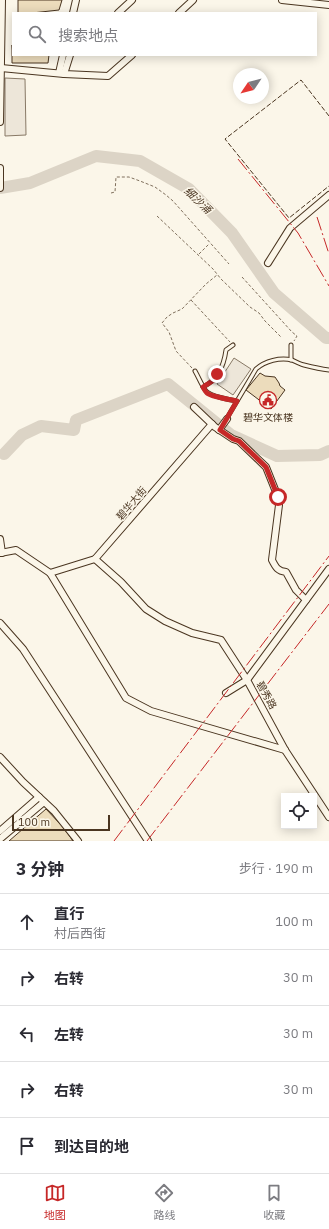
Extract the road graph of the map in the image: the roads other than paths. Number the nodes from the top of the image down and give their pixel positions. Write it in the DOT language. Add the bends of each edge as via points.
graph roads {
  1 [pos="2,0"];
  2 [pos="76,0"];
  3 [pos="132,0"];
  4 [pos="193,0"];
  5 [pos="282,0"];
  6 [pos="329,5"];
  7 [pos="73,12"];
  8 [pos="119,12"];
  9 [pos="179,12"];
  10 [pos="63,56"];
  11 [pos="69,56"];
  12 [pos="131,56"];
  13 [pos="1,68"];
  14 [pos="62,74"];
  15 [pos="0,122"];
  16 [pos="0,168"];
  17 [pos="0,180"];
  18 [pos="0,188"];
  19 [pos="329,195"];
  20 [pos="268,263"];
  21 [pos="233,345"];
  22 [pos="292,345"];
  23 [pos="291,360"];
  24 [pos="329,370"];
  25 [pos="195,371"];
  26 [pos="203,387"];
  27 [pos="237,401"];
  28 [pos="194,407"];
  29 [pos="227,419"];
  30 [pos="212,424"];
  31 [pos="220,429"];
  32 [pos="0,539"];
  33 [pos="1,553"];
  34 [pos="95,559"];
  35 [pos="329,569"];
  36 [pos="50,572"];
  37 [pos="306,600"];
  38 [pos="0,623"];
  39 [pos="247,680"];
  40 [pos="226,693"];
  41 [pos="285,750"];
  42 [pos="0,757"];
  43 [pos="42,800"];
  44 [pos="329,817"];
  45 [pos="0,831"];
  46 [pos="0,839"];
  47 [pos="78,841"];
  48 [pos="148,841"];
  1 -- 13 [label="street"];
  2 -- 7 [label="street"];
  3 -- 8 [label="street"];
  4 -- 9 [label="street"];
  5 -- 6 [label="street"];
  10 -- 14 [label="street"];
  11 -- 14 [label="street"];
  12 -- 14 [label="street" via="108,76"];
  13 -- 14 [label="street"];
  13 -- 15 [label="street"];
  16 -- 17 [label="street"];
  17 -- 18 [label="street"];
  19 -- 20 [label="street" via="290,228"];
  21 -- 26 [label="lane" via="226,350 223,363 214,380"];
  22 -- 23 [label="lane"];
  23 -- 24 [label="lane"];
  23 -- 27 [label="lane" via="274,360 261,365"];
  25 -- 26 [label="lane"];
  26 -- 27 [label="lane" via="213,396"];
  27 -- 29 [label="lane"];
  28 -- 30 [label="street"];
  29 -- 31 [label="street"];
  30 -- 31 [label="street"];
  30 -- 34 [label="street, 碧华大街"];
  31 -- 37 [label="street" via="239,441 266,467 279,505 272,560 279,571 286,572 296,590"];
  32 -- 33 [label="street"];
  33 -- 36 [label="street" via="16,550"];
  34 -- 36 [label="street"];
  34 -- 39 [label="street" via="146,609 192,633 221,640"];
  35 -- 37 [label="street, 碧秀路"];
  36 -- 41 [label="street" via="126,698 151,712"];
  37 -- 39 [label="street, 碧秀路"];
  38 -- 48 [label="street" via="23,649"];
  39 -- 40 [label="street"];
  39 -- 41 [label="street, 碧秀路"];
  41 -- 44 [label="street, 碧秀路"];
  42 -- 43 [label="street"];
  43 -- 45 [label="street"];
  43 -- 46 [label="street"];
  43 -- 47 [label="street"];
}
